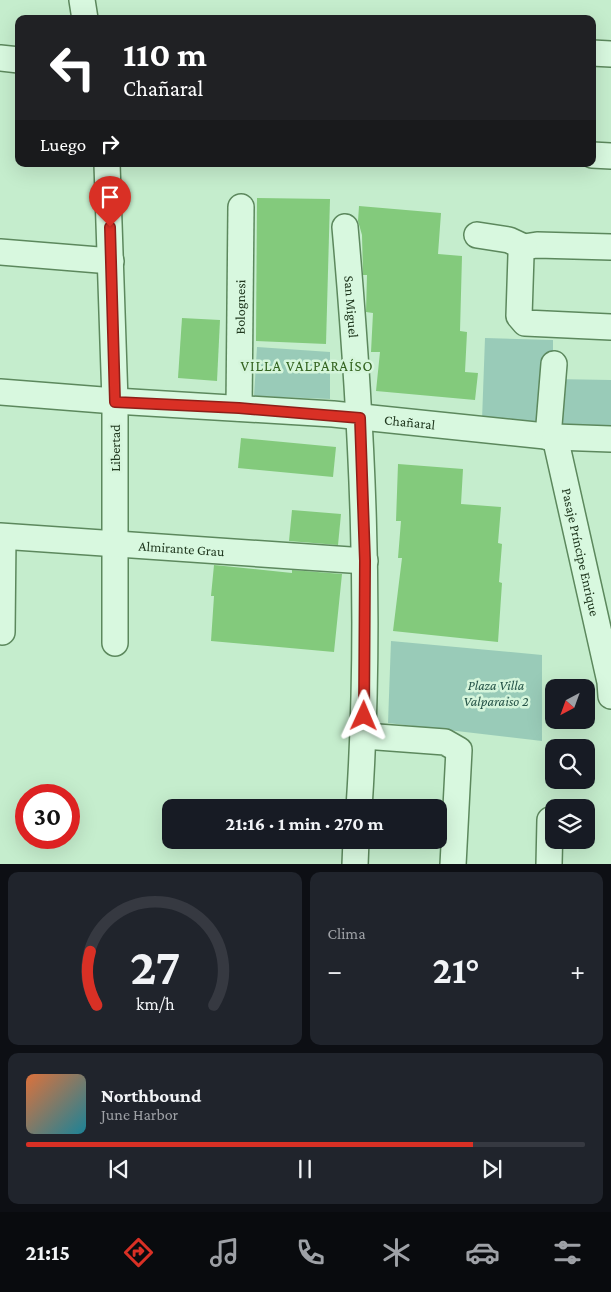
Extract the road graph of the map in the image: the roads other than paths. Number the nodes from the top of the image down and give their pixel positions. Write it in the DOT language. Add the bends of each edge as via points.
graph roads {
  1 [pos="82,0"];
  2 [pos="84,15"];
  3 [pos="596,53"];
  4 [pos="611,54"];
  5 [pos="0,58"];
  6 [pos="15,60"];
  7 [pos="596,155"];
  8 [pos="611,156"];
  9 [pos="107,167"];
  10 [pos="241,207"];
  11 [pos="345,227"];
  12 [pos="477,235"];
  13 [pos="524,247"];
  14 [pos="611,247"];
  15 [pos="0,252"];
  16 [pos="111,261"];
  17 [pos="611,327"];
  18 [pos="554,364"];
  19 [pos="0,392"];
  20 [pos="115,402"];
  21 [pos="239,408"];
  22 [pos="360,418"];
  23 [pos="552,437"];
  24 [pos="611,439"];
  25 [pos="1,536"];
  26 [pos="115,544"];
  27 [pos="365,561"];
  28 [pos="2,632"];
  29 [pos="115,643"];
  30 [pos="611,687"];
  31 [pos="364,736"];
  32 [pos="360,799"];
  33 [pos="356,849"];
  34 [pos="549,849"];
  35 [pos="355,864"];
  36 [pos="453,864"];
  37 [pos="549,864"];
  1 -- 2 [label="street"];
  3 -- 4 [label="street"];
  5 -- 6 [label="street"];
  7 -- 8 [label="street"];
  9 -- 16 [label="street, Libertad"];
  10 -- 21 [label="street, Bolognesi"];
  11 -- 22 [label="street, San Miguel"];
  12 -- 13 [label="street" via="509,240"];
  13 -- 14 [label="street"];
  13 -- 17 [label="street" via="519,316 525,323"];
  15 -- 16 [label="street"];
  16 -- 20 [label="street, Libertad"];
  18 -- 23 [label="street, Pasaje Príncipe Enrique"];
  19 -- 20 [label="street, Chañaral"];
  20 -- 21 [label="street, Chañaral"];
  20 -- 26 [label="street, Libertad"];
  21 -- 22 [label="street, Chañaral"];
  22 -- 23 [label="street, Chañaral"];
  22 -- 27 [label="street, San Miguel"];
  23 -- 24 [label="street, Chañaral"];
  23 -- 30 [label="street, Pasaje Príncipe Enrique"];
  25 -- 26 [label="street, Almirante Grau"];
  25 -- 28 [label="street"];
  26 -- 27 [label="street, Almirante Grau"];
  26 -- 29 [label="street, Libertad"];
  27 -- 31 [label="street, San Miguel"];
  31 -- 32 [label="street, San Miguel"];
  31 -- 36 [label="street" via="445,742 459,750"];
  33 -- 35 [label="street"];
  34 -- 37 [label="street"];
}
